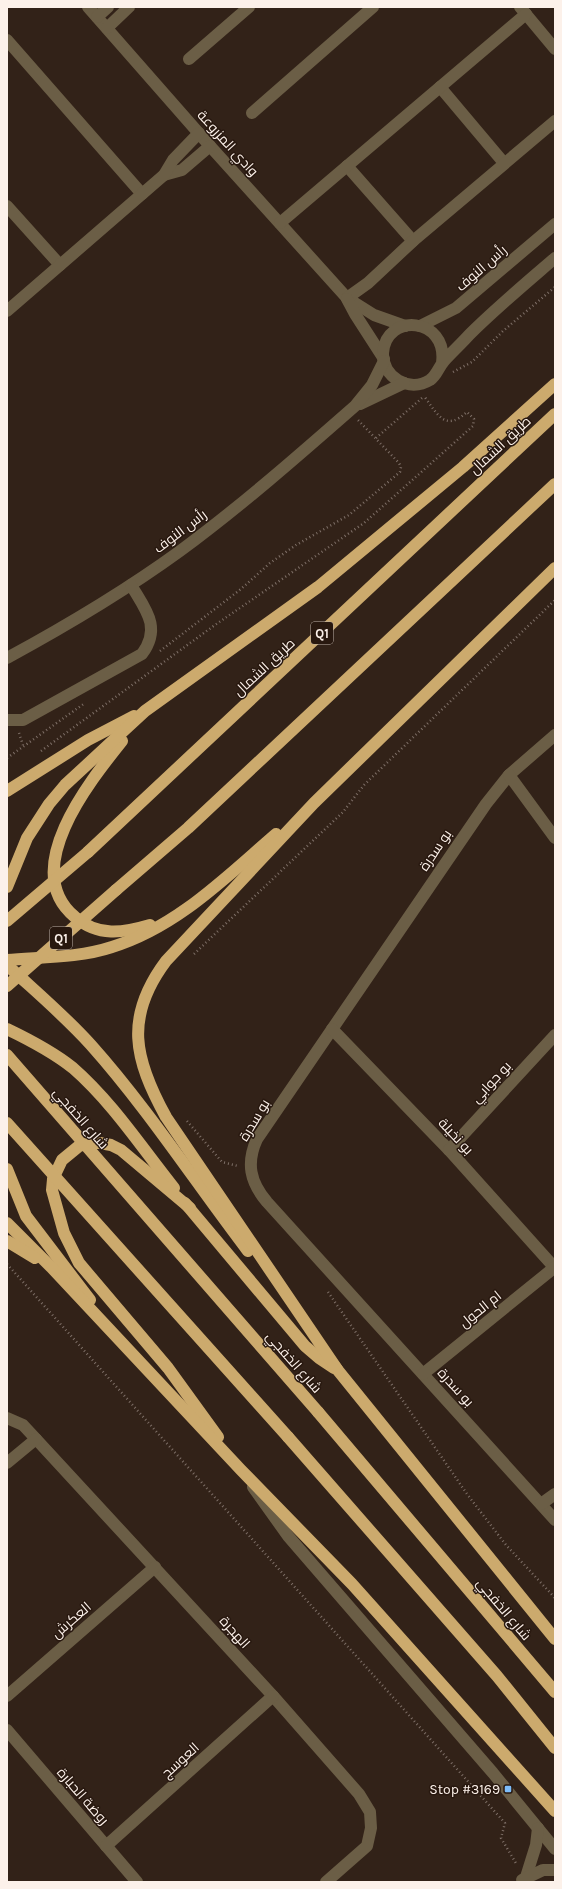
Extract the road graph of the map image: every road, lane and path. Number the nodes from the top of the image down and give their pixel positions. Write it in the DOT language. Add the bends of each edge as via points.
graph roads {
  1 [pos="88,7"];
  2 [pos="108,7"];
  3 [pos="130,7"];
  4 [pos="249,7"];
  5 [pos="373,7"];
  6 [pos="523,10"];
  7 [pos="236,11"];
  8 [pos="97,17"];
  9 [pos="107,28"];
  10 [pos="7,40"];
  11 [pos="555,49"];
  12 [pos="188,59"];
  13 [pos="440,87"];
  14 [pos="252,113"];
  15 [pos="555,121"];
  16 [pos="199,133"];
  17 [pos="210,146"];
  18 [pos="504,163"];
  19 [pos="348,166"];
  20 [pos="164,175"];
  21 [pos="142,194"];
  22 [pos="7,206"];
  23 [pos="280,223"];
  24 [pos="555,224"];
  25 [pos="413,241"];
  26 [pos="555,258"];
  27 [pos="60,265"];
  28 [pos="555,287"];
  29 [pos="347,298"];
  30 [pos="7,311"];
  31 [pos="405,326"];
  32 [pos="420,326"];
  33 [pos="384,360"];
  34 [pos="440,368"];
  35 [pos="404,383"];
  36 [pos="420,384"];
  37 [pos="555,384"];
  38 [pos="424,396"];
  39 [pos="352,409"];
  40 [pos="555,414"];
  41 [pos="376,438"];
  42 [pos="555,484"];
  43 [pos="555,568"];
  44 [pos="131,585"];
  45 [pos="555,600"];
  46 [pos="156,654"];
  47 [pos="7,658"];
  48 [pos="87,702"];
  49 [pos="145,712"];
  50 [pos="7,720"];
  51 [pos="555,735"];
  52 [pos="38,754"];
  53 [pos="7,758"];
  54 [pos="509,775"];
  55 [pos="7,791"];
  56 [pos="314,803"];
  57 [pos="555,838"];
  58 [pos="7,886"];
  59 [pos="175,917"];
  60 [pos="7,921"];
  61 [pos="191,956"];
  62 [pos="7,960"];
  63 [pos="7,965"];
  64 [pos="7,986"];
  65 [pos="7,1029"];
  66 [pos="332,1029"];
  67 [pos="555,1035"];
  68 [pos="7,1055"];
  69 [pos="185,1119"];
  70 [pos="7,1123"];
  71 [pos="449,1150"];
  72 [pos="7,1168"];
  73 [pos="250,1170"];
  74 [pos="190,1208"];
  75 [pos="7,1223"];
  76 [pos="7,1241"];
  77 [pos="7,1264"];
  78 [pos="555,1267"];
  79 [pos="51,1268"];
  80 [pos="324,1287"];
  81 [pos="132,1355"];
  82 [pos="337,1369"];
  83 [pos="424,1374"];
  84 [pos="7,1418"];
  85 [pos="36,1439"];
  86 [pos="7,1463"];
  87 [pos="241,1470"];
  88 [pos="555,1494"];
  89 [pos="541,1504"];
  90 [pos="555,1520"];
  91 [pos="155,1566"];
  92 [pos="555,1598"];
  93 [pos="555,1639"];
  94 [pos="555,1692"];
  95 [pos="7,1696"];
  96 [pos="273,1696"];
  97 [pos="7,1730"];
  98 [pos="555,1748"];
  99 [pos="555,1811"];
  100 [pos="538,1828"];
  101 [pos="106,1846"];
  102 [pos="555,1849"];
  103 [pos="555,1870"];
  104 [pos="522,1879"];
  105 [pos="137,1882"];
  106 [pos="326,1882"];
  1 -- 8 [label="street, وادي المزروعة"];
  2 -- 8 [label="street"];
  3 -- 9 [label="street"];
  4 -- 7 [label="street"];
  5 -- 14 [label="street"];
  6 -- 11 [label="street"];
  6 -- 13 [label="street"];
  7 -- 12 [label="street"];
  8 -- 9 [label="street, وادي المزروعة"];
  9 -- 16 [label="street, وادي المزروعة"];
  10 -- 21 [label="street"];
  13 -- 18 [label="street"];
  13 -- 19 [label="street"];
  15 -- 18 [label="street"];
  16 -- 17 [label="street, وادي المزروعة"];
  16 -- 20 [label="street" via="173,160"];
  17 -- 20 [label="street" via="182,170"];
  17 -- 23 [label="street, وادي المزروعة"];
  18 -- 25 [label="street"];
  19 -- 23 [label="street"];
  19 -- 25 [label="street"];
  20 -- 21 [label="street"];
  21 -- 27 [label="street"];
  22 -- 27 [label="street"];
  23 -- 29 [label="street, وادي المزروعة"];
  24 -- 32 [label="street, رأس النوف" via="456,308"];
  25 -- 29 [label="street" via="368,283"];
  26 -- 34 [label="street" via="497,308"];
  27 -- 30 [label="street"];
  28 -- 34 [label="path" via="472,362 456,371"];
  29 -- 31 [label="street, وادي المزروعة" via="374,315"];
  29 -- 33 [label="street, وادي المزروعة"];
  31 -- 32 [label="street"];
  31 -- 33 [label="street" via="388,338"];
  32 -- 34 [label="street" via="434,333 439,340 442,347"];
  33 -- 35 [label="street" via="389,373"];
  33 -- 39 [label="street, رأس النوف" via="372,385"];
  34 -- 36 [label="street" via="430,380"];
  35 -- 36 [label="street"];
  35 -- 39 [label="street, رأس النوف" via="379,393"];
  36 -- 38 [label="path"];
  37 -- 49 [label="highway" via="463,467 318,587"];
  38 -- 41 [label="path"];
  38 -- 52 [label="path" via="446,422 456,421 467,412 474,419 474,426 364,523 215,625"];
  39 -- 41 [label="path"];
  39 -- 44 [label="street, رأس النوف" via="227,515"];
  40 -- 60 [label="highway, طريق الشمال / Q1, bridge" via="88,852"];
  41 -- 46 [label="path" via="399,463 400,472 349,515 270,563 241,589"];
  42 -- 64 [label="highway, Q1, bridge" via="188,828"];
  43 -- 56 [label="highway"];
  44 -- 47 [label="street, رأس النوف"];
  44 -- 50 [label="street" via="151,621 151,637 142,654 23,720"];
  45 -- 61 [label="path" via="364,785 343,812"];
  48 -- 53 [label="path"];
  49 -- 55 [label="highway" via="88,740"];
  49 -- 58 [label="highway" via="65,785 49,804 28,838"];
  49 -- 59 [label="highway" via="95,774 76,804 54,863 56,886 66,908 74,916 83,924 105,932 128,931"];
  51 -- 54 [label="street, بو سدرة"];
  54 -- 57 [label="street"];
  54 -- 66 [label="street, بو سدرة" via="486,804"];
  56 -- 59 [label="highway" via="199,900"];
  56 -- 82 [label="highway" via="166,961 145,994 138,1028 139,1051 145,1074 166,1117"];
  59 -- 62 [label="highway" via="135,939 112,948 86,953"];
  63 -- 82 [label="highway" via="91,1045"];
  65 -- 74 [label="highway" via="39,1045 72,1068 101,1096"];
  66 -- 71 [label="street, بو نخيلة"];
  66 -- 73 [label="street, بو سدرة" via="257,1139 250,1159"];
  67 -- 71 [label="street, بو جوابي"];
  68 -- 94 [label="highway, شارع الخفجي, bridge" via="318,1412"];
  69 -- 73 [label="path" via="222,1162"];
  70 -- 98 [label="highway, bridge" via="288,1437 497,1676"];
  71 -- 78 [label="street, بو نخيلة"];
  72 -- 81 [label="highway" via="26,1216"];
  73 -- 83 [label="street, بو سدرة" via="259,1193"];
  74 -- 82 [label="highway" via="305,1346"];
  74 -- 87 [label="highway" via="121,1150 106,1144 79,1146 62,1160 53,1179 54,1201 64,1233 79,1263 168,1368"];
  75 -- 79 [label="highway"];
  76 -- 79 [label="highway"];
  77 -- 104 [label="path" via="505,1823 501,1838"];
  78 -- 83 [label="street, ام الحول"];
  79 -- 81 [label="highway"];
  80 -- 92 [label="path" via="466,1494 506,1545"];
  81 -- 87 [label="highway"];
  82 -- 93 [label="highway"];
  83 -- 89 [label="street, بو سدرة"];
  84 -- 85 [label="street, الهجرة" via="23,1425"];
  85 -- 86 [label="street"];
  85 -- 91 [label="street, الهجرة"];
  87 -- 99 [label="highway" via="352,1584"];
  87 -- 100 [label="street" via="288,1536"];
  88 -- 89 [label="street"];
  89 -- 90 [label="street, بو سدرة"];
  91 -- 95 [label="street, العكرش"];
  91 -- 96 [label="street, الهجرة"];
  96 -- 101 [label="street, العوسج"];
  96 -- 106 [label="street, الهجرة" via="359,1794 370,1812 371,1828 367,1846"];
  97 -- 101 [label="street, روضة الحبارة"];
  100 -- 102 [label="street"];
  100 -- 104 [label="street" via="536,1845"];
  101 -- 105 [label="street, روضة الحبارة"];
  103 -- 104 [label="street" via="543,1870"];
}
